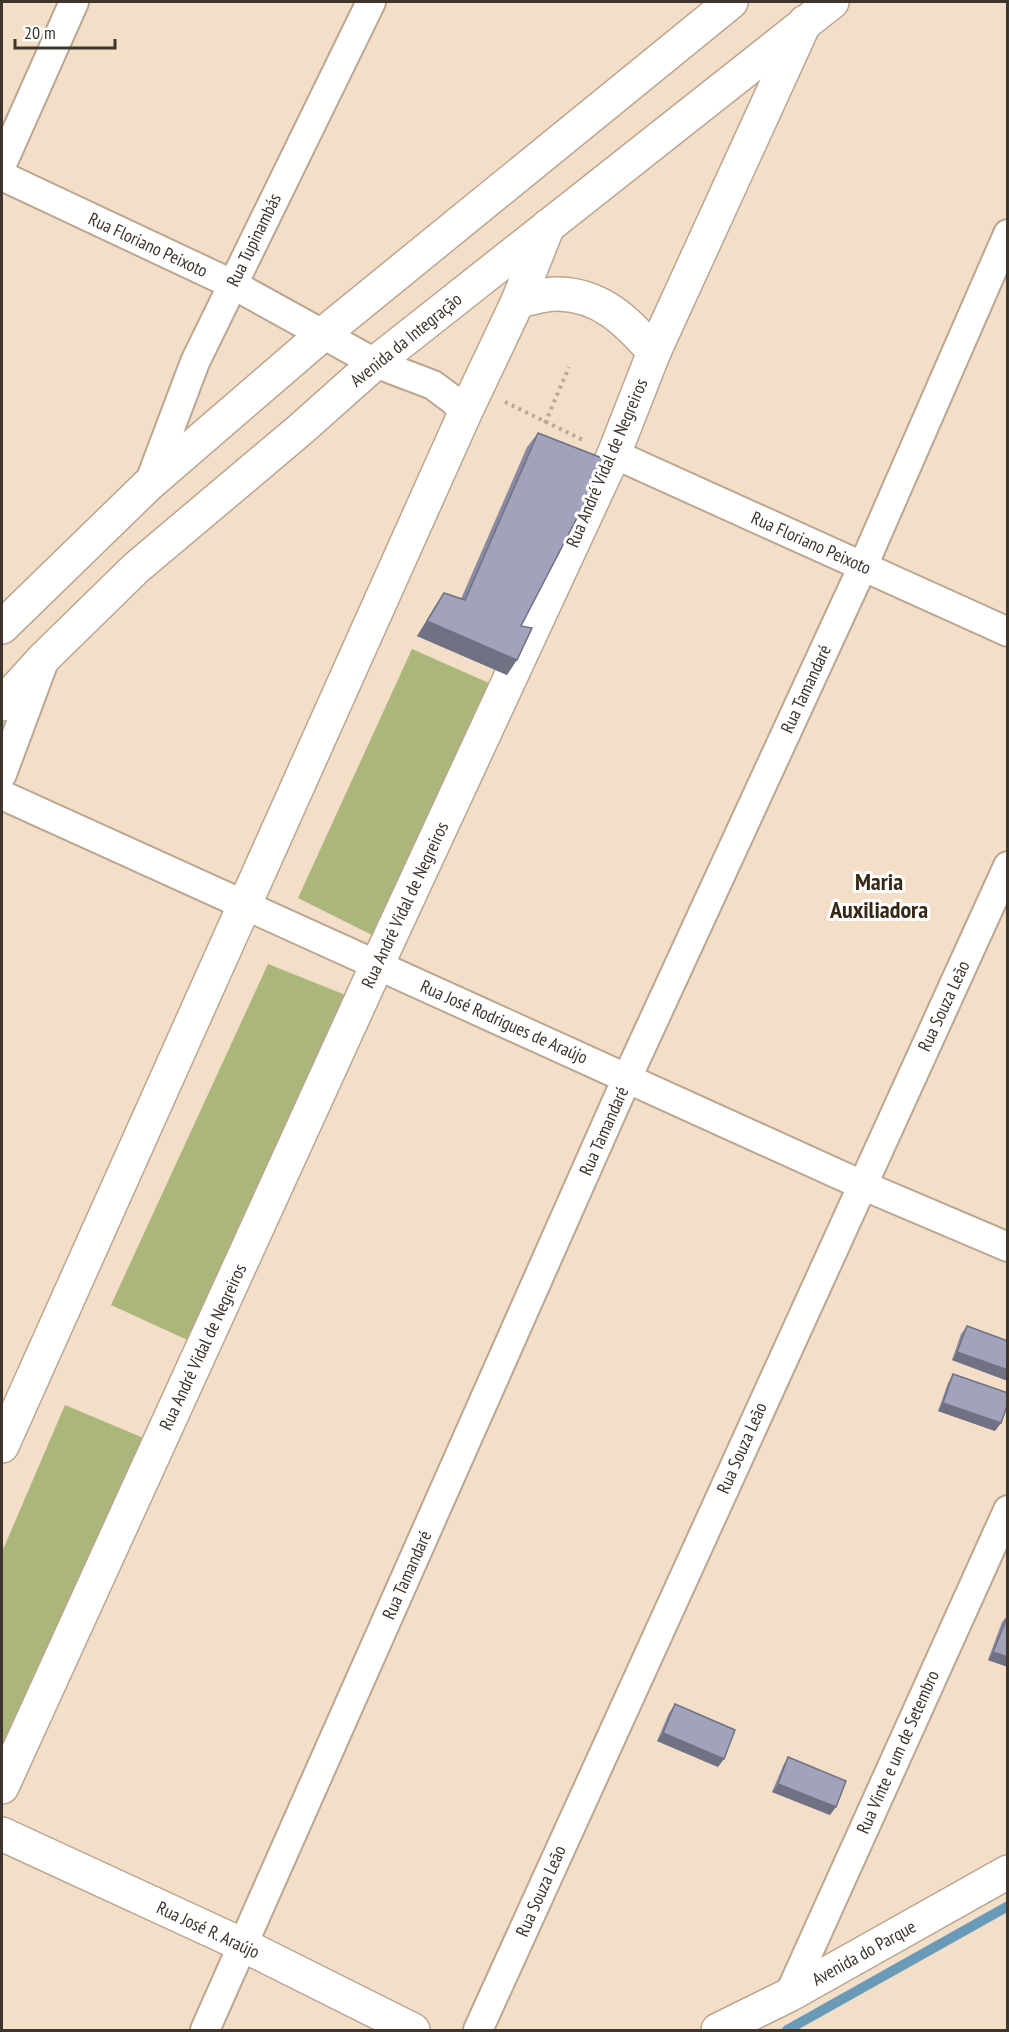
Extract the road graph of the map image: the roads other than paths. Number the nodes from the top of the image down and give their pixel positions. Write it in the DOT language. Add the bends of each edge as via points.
graph roads {
  1 [pos="74,2"];
  2 [pos="370,2"];
  3 [pos="731,2"];
  4 [pos="832,2"];
  5 [pos="805,22"];
  6 [pos="2,164"];
  7 [pos="2,176"];
  8 [pos="548,226"];
  9 [pos="1008,234"];
  10 [pos="232,284"];
  11 [pos="518,301"];
  12 [pos="323,334"];
  13 [pos="654,352"];
  14 [pos="375,363"];
  15 [pos="472,400"];
  16 [pos="614,454"];
  17 [pos="149,484"];
  18 [pos="863,566"];
  19 [pos="2,627"];
  20 [pos="1008,632"];
  21 [pos="45,657"];
  22 [pos="2,704"];
  23 [pos="2,774"];
  24 [pos="2,795"];
  25 [pos="1008,866"];
  26 [pos="243,906"];
  27 [pos="377,965"];
  28 [pos="627,1078"];
  29 [pos="862,1185"];
  30 [pos="1008,1247"];
  31 [pos="2,1446"];
  32 [pos="1008,1510"];
  33 [pos="2,1787"];
  34 [pos="2,1834"];
  35 [pos="1008,1872"];
  36 [pos="243,1945"];
  37 [pos="789,1995"];
  38 [pos="205,2031"];
  39 [pos="413,2031"];
  40 [pos="478,2031"];
  41 [pos="718,2031"];
  1 -- 6 [label="street"];
  2 -- 10 [label="street, Rua Tupinambás"];
  3 -- 12 [label="street"];
  4 -- 5 [label="street, Avenida da Integração"];
  5 -- 8 [label="street, Avenida da Integração"];
  5 -- 13 [label="street, Rua André Vidal de Negreiros"];
  7 -- 10 [label="street, Rua Floriano Peixoto"];
  8 -- 11 [label="street"];
  8 -- 14 [label="street, Avenida da Integração"];
  9 -- 18 [label="street, Rua Tamandaré"];
  10 -- 12 [label="street, Rua Floriano Peixoto"];
  10 -- 17 [label="street, Rua Tupinambás" via="195,362"];
  11 -- 13 [label="street" via="558,293 605,305 631,325"];
  11 -- 15 [label="street"];
  12 -- 14 [label="street, Rua Floriano Peixoto"];
  12 -- 17 [label="street"];
  13 -- 16 [label="street, Rua André Vidal de Negreiros"];
  14 -- 15 [label="street, Rua Floriano Peixoto"];
  14 -- 21 [label="street, Avenida da Integração" via="136,568"];
  15 -- 26 [label="street"];
  16 -- 18 [label="street, Rua Floriano Peixoto"];
  16 -- 27 [label="street, Rua André Vidal de Negreiros"];
  17 -- 19 [label="street"];
  18 -- 20 [label="street, Rua Floriano Peixoto"];
  18 -- 28 [label="street, Rua Tamandaré"];
  21 -- 22 [label="street, Avenida da Integração"];
  21 -- 23 [label="street"];
  24 -- 26 [label="street, Rua José Rodrigues de Araújo"];
  25 -- 29 [label="street, Rua Souza Leão"];
  26 -- 27 [label="street, Rua José Rodrigues de Araújo"];
  26 -- 31 [label="street"];
  27 -- 28 [label="street, Rua José Rodrigues de Araújo"];
  27 -- 33 [label="street, Rua André Vidal de Negreiros"];
  28 -- 29 [label="street, Rua José Rodrigues de Araújo"];
  28 -- 36 [label="street, Rua Tamandaré"];
  29 -- 30 [label="street, Rua José Rodrigues de Araújo"];
  29 -- 40 [label="street, Rua Souza Leão"];
  32 -- 37 [label="street, Rua Vinte e um de Setembro"];
  34 -- 36 [label="street, Rua José R. Araújo"];
  35 -- 37 [label="street, Avenida do Parque"];
  36 -- 38 [label="street, Rua Tamandaré"];
  36 -- 39 [label="street, Rua José R. Araújo"];
  37 -- 41 [label="street, Avenida do Parque"];
}
